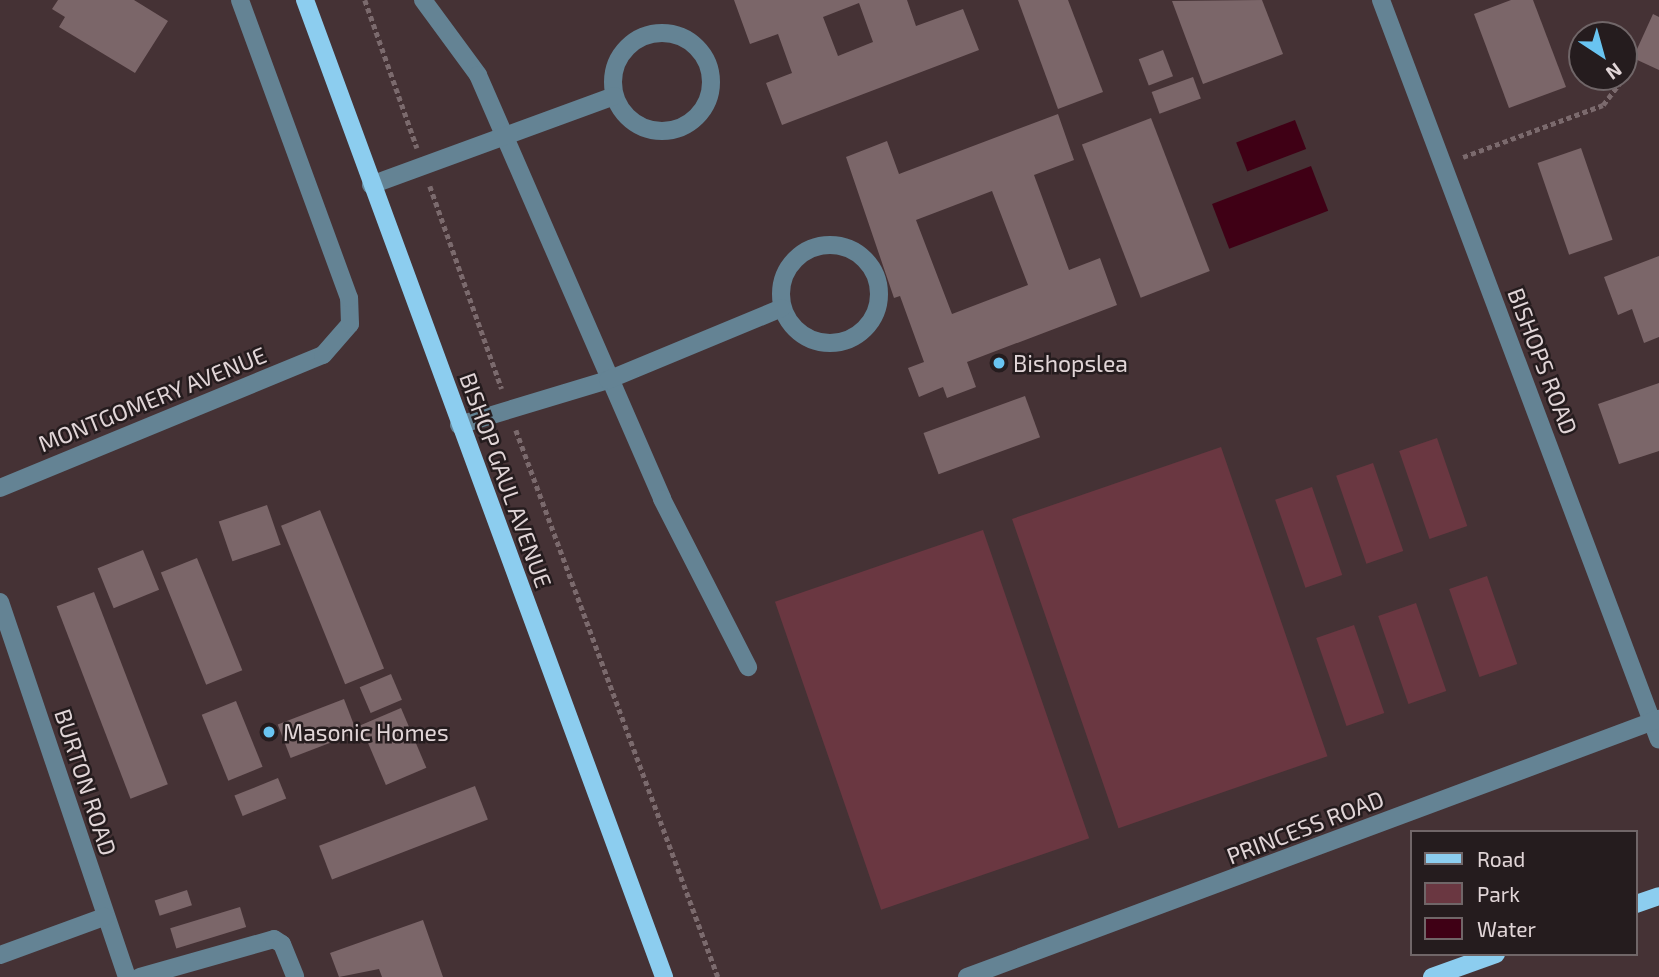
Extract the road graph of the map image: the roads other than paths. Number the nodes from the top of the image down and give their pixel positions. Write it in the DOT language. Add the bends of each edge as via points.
graph roads {
  1 [pos="240,0"];
  2 [pos="305,0"];
  3 [pos="423,0"];
  4 [pos="1381,0"];
  5 [pos="614,96"];
  6 [pos="501,138"];
  7 [pos="371,185"];
  8 [pos="782,308"];
  9 [pos="608,380"];
  10 [pos="459,425"];
  11 [pos="0,488"];
  12 [pos="0,602"];
  13 [pos="748,667"];
  14 [pos="1655,720"];
  15 [pos="1659,740"];
  16 [pos="1659,896"];
  17 [pos="1638,903"];
  18 [pos="104,917"];
  19 [pos="0,955"];
  20 [pos="1490,956"];
  21 [pos="127,977"];
  22 [pos="140,977"];
  23 [pos="295,977"];
  24 [pos="664,977"];
  25 [pos="967,977"];
  26 [pos="1432,977"];
  1 -- 11 [label="street, MONTGOMERY AVENUE" via="349,298 350,324 323,355"];
  2 -- 7 [label="main road, BISHOP GAUL AVENUE"];
  3 -- 6 [label="street" via="478,75"];
  4 -- 14 [label="street, BISHOPS ROAD"];
  5 -- 5 [label="street" via="613,71 626,48 648,34 685,39 710,67 711,93 698,116 676,130 639,124"];
  5 -- 6 [label="street"];
  6 -- 7 [label="street"];
  6 -- 9 [label="street"];
  7 -- 10 [label="main road, BISHOP GAUL AVENUE"];
  8 -- 8 [label="street" via="781,283 793,260 815,246 853,251 878,279 878,305 866,328 844,341 818,342 795,330"];
  8 -- 9 [label="street"];
  9 -- 10 [label="street"];
  9 -- 13 [label="street"];
  10 -- 24 [label="main road, BISHOP GAUL AVENUE"];
  12 -- 18 [label="street, BURTON ROAD"];
  14 -- 15 [label="street, BISHOPS ROAD"];
  14 -- 25 [label="street, PRINCESS ROAD"];
  16 -- 17 [label="main road"];
  18 -- 19 [label="street"];
  18 -- 21 [label="street, BURTON ROAD"];
  20 -- 26 [label="main road"];
  22 -- 23 [label="street" via="274,939 282,944"];
}
